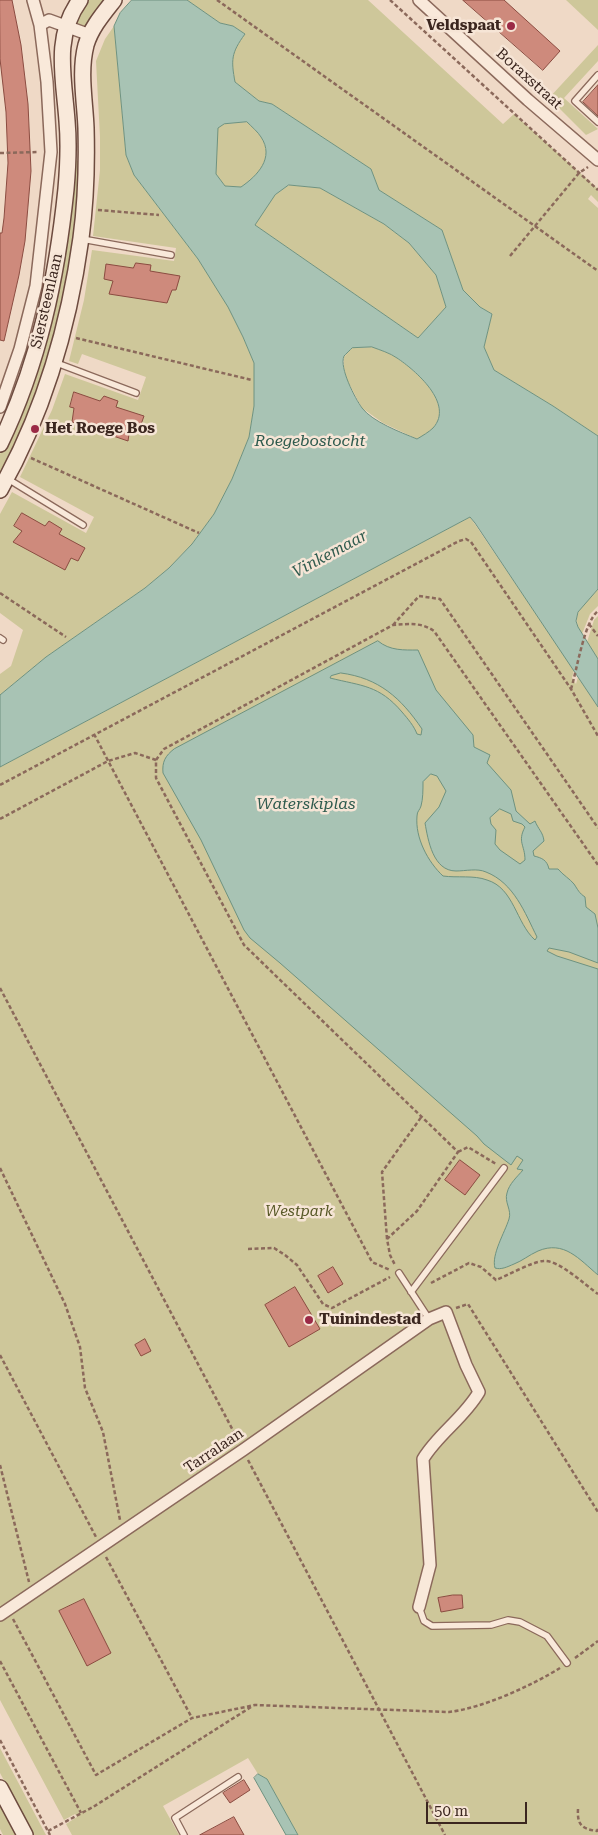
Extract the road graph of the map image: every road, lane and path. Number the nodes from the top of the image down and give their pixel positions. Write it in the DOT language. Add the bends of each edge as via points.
graph roads {
  1 [pos="33,0"];
  2 [pos="80,0"];
  3 [pos="114,0"];
  4 [pos="217,0"];
  5 [pos="390,0"];
  6 [pos="419,0"];
  7 [pos="40,25"];
  8 [pos="66,27"];
  9 [pos="90,35"];
  10 [pos="598,75"];
  11 [pos="598,122"];
  12 [pos="68,151"];
  13 [pos="51,152"];
  14 [pos="86,152"];
  15 [pos="0,153"];
  16 [pos="598,159"];
  17 [pos="579,173"];
  18 [pos="598,190"];
  19 [pos="91,209"];
  20 [pos="158,215"];
  21 [pos="535,226"];
  22 [pos="81,238"];
  23 [pos="171,255"];
  24 [pos="510,256"];
  25 [pos="598,271"];
  26 [pos="69,336"];
  27 [pos="53,362"];
  28 [pos="252,380"];
  29 [pos="136,392"];
  30 [pos="0,407"];
  31 [pos="0,444"];
  32 [pos="27,456"];
  33 [pos="3,484"];
  34 [pos="83,525"];
  35 [pos="199,533"];
  36 [pos="0,592"];
  37 [pos="598,611"];
  38 [pos="590,624"];
  39 [pos="393,625"];
  40 [pos="66,636"];
  41 [pos="598,636"];
  42 [pos="572,688"];
  43 [pos="94,734"];
  44 [pos="598,736"];
  45 [pos="156,760"];
  46 [pos="108,761"];
  47 [pos="0,785"];
  48 [pos="0,820"];
  49 [pos="598,828"];
  50 [pos="598,865"];
  51 [pos="0,988"];
  52 [pos="422,1116"];
  53 [pos="458,1152"];
  54 [pos="0,1168"];
  55 [pos="504,1168"];
  56 [pos="387,1239"];
  57 [pos="248,1249"];
  58 [pos="399,1273"];
  59 [pos="411,1292"];
  60 [pos="598,1294"];
  61 [pos="446,1312"];
  62 [pos="429,1319"];
  63 [pos="243,1450"];
  64 [pos="0,1465"];
  65 [pos="598,1512"];
  66 [pos="119,1515"];
  67 [pos="32,1593"];
  68 [pos="419,1607"];
  69 [pos="4,1612"];
  70 [pos="598,1641"];
  71 [pos="0,1661"];
  72 [pos="567,1664"];
  73 [pos="256,1704"];
  74 [pos="380,1710"];
  75 [pos="0,1740"];
  76 [pos="238,1777"];
  77 [pos="0,1788"];
  78 [pos="578,1809"];
  79 [pos="81,1813"];
  80 [pos="598,1829"];
  81 [pos="48,1831"];
  82 [pos="25,1835"];
  83 [pos="50,1835"];
  84 [pos="184,1835"];
  85 [pos="445,1835"];
  1 -- 7 [label="street, Siersteenlaan"];
  2 -- 8 [label="main road, Siersteenlaan"];
  3 -- 9 [label="main road, Siersteenlaan"];
  4 -- 21 [label="path"];
  5 -- 17 [label="path"];
  6 -- 16 [label="street, Boraxstraat"];
  7 -- 8 [label="street" via="49,20"];
  7 -- 13 [label="street, Siersteenlaan"];
  8 -- 9 [label="street"];
  8 -- 12 [label="main road, Siersteenlaan" via="62,46"];
  9 -- 14 [label="main road, Siersteenlaan" via="83,77"];
  10 -- 11 [label="lane" via="575,101"];
  12 -- 13 [label="street"];
  12 -- 14 [label="street"];
  12 -- 31 [label="main road, Siersteenlaan" via="58,254 44,324 29,374"];
  13 -- 15 [label="path"];
  13 -- 30 [label="street, Siersteenlaan" via="36,286 20,349"];
  14 -- 22 [label="main road, Siersteenlaan"];
  16 -- 17 [label="path"];
  17 -- 18 [label="path"];
  17 -- 21 [label="path"];
  19 -- 20 [label="path"];
  21 -- 24 [label="path"];
  21 -- 25 [label="path"];
  22 -- 23 [label="lane, Siersteenlaan"];
  22 -- 27 [label="main road, Siersteenlaan" via="69,304"];
  26 -- 28 [label="path"];
  27 -- 29 [label="lane, Siersteenlaan"];
  27 -- 33 [label="main road, Siersteenlaan" via="31,426"];
  32 -- 35 [label="path"];
  33 -- 34 [label="lane, Siersteenlaan"];
  36 -- 40 [label="path"];
  37 -- 38 [label="path"];
  38 -- 41 [label="path"];
  38 -- 42 [label="path"];
  39 -- 45 [label="path" via="164,749"];
  39 -- 49 [label="path" via="419,596 440,599"];
  39 -- 50 [label="path" via="413,623 434,631"];
  42 -- 43 [label="path" via="466,539"];
  42 -- 44 [label="path"];
  43 -- 46 [label="path"];
  43 -- 47 [label="path"];
  45 -- 46 [label="path" via="135,753"];
  45 -- 52 [label="path" via="156,778 244,945"];
  46 -- 48 [label="path"];
  46 -- 58 [label="path" via="372,1262"];
  51 -- 63 [label="path"];
  52 -- 53 [label="path"];
  52 -- 56 [label="path" via="382,1172"];
  53 -- 55 [label="path" via="468,1147"];
  53 -- 56 [label="path" via="416,1210"];
  54 -- 66 [label="path" via="66,1304 80,1347 85,1388 102,1432"];
  55 -- 59 [label="lane"];
  56 -- 58 [label="path"];
  57 -- 58 [label="path" via="274,1248 285,1255 297,1265 323,1304 332,1308"];
  58 -- 59 [label="lane"];
  59 -- 60 [label="path" via="469,1263 481,1267 496,1280 543,1260 556,1263"];
  59 -- 62 [label="lane"];
  61 -- 62 [label="street, Tarralaan"];
  61 -- 65 [label="path" via="468,1304"];
  61 -- 68 [label="street" via="480,1392 472,1406 423,1459 430,1565"];
  62 -- 63 [label="street, Tarralaan"];
  63 -- 67 [label="street, Tarralaan"];
  63 -- 74 [label="path"];
  64 -- 67 [label="path"];
  67 -- 69 [label="street, Tarralaan"];
  68 -- 72 [label="lane" via="424,1621 432,1626 491,1625 508,1620 520,1622 547,1636"];
  69 -- 73 [label="path" via="96,1775 192,1718"];
  70 -- 72 [label="path"];
  71 -- 79 [label="path"];
  72 -- 74 [label="path" via="539,1681 466,1710"];
  73 -- 74 [label="path"];
  73 -- 79 [label="path"];
  74 -- 85 [label="path"];
  75 -- 81 [label="path"];
  76 -- 84 [label="lane" via="175,1818"];
  77 -- 82 [label="main road"];
  78 -- 80 [label="path" via="580,1825 587,1830"];
  79 -- 81 [label="path"];
  81 -- 83 [label="path"];
}
